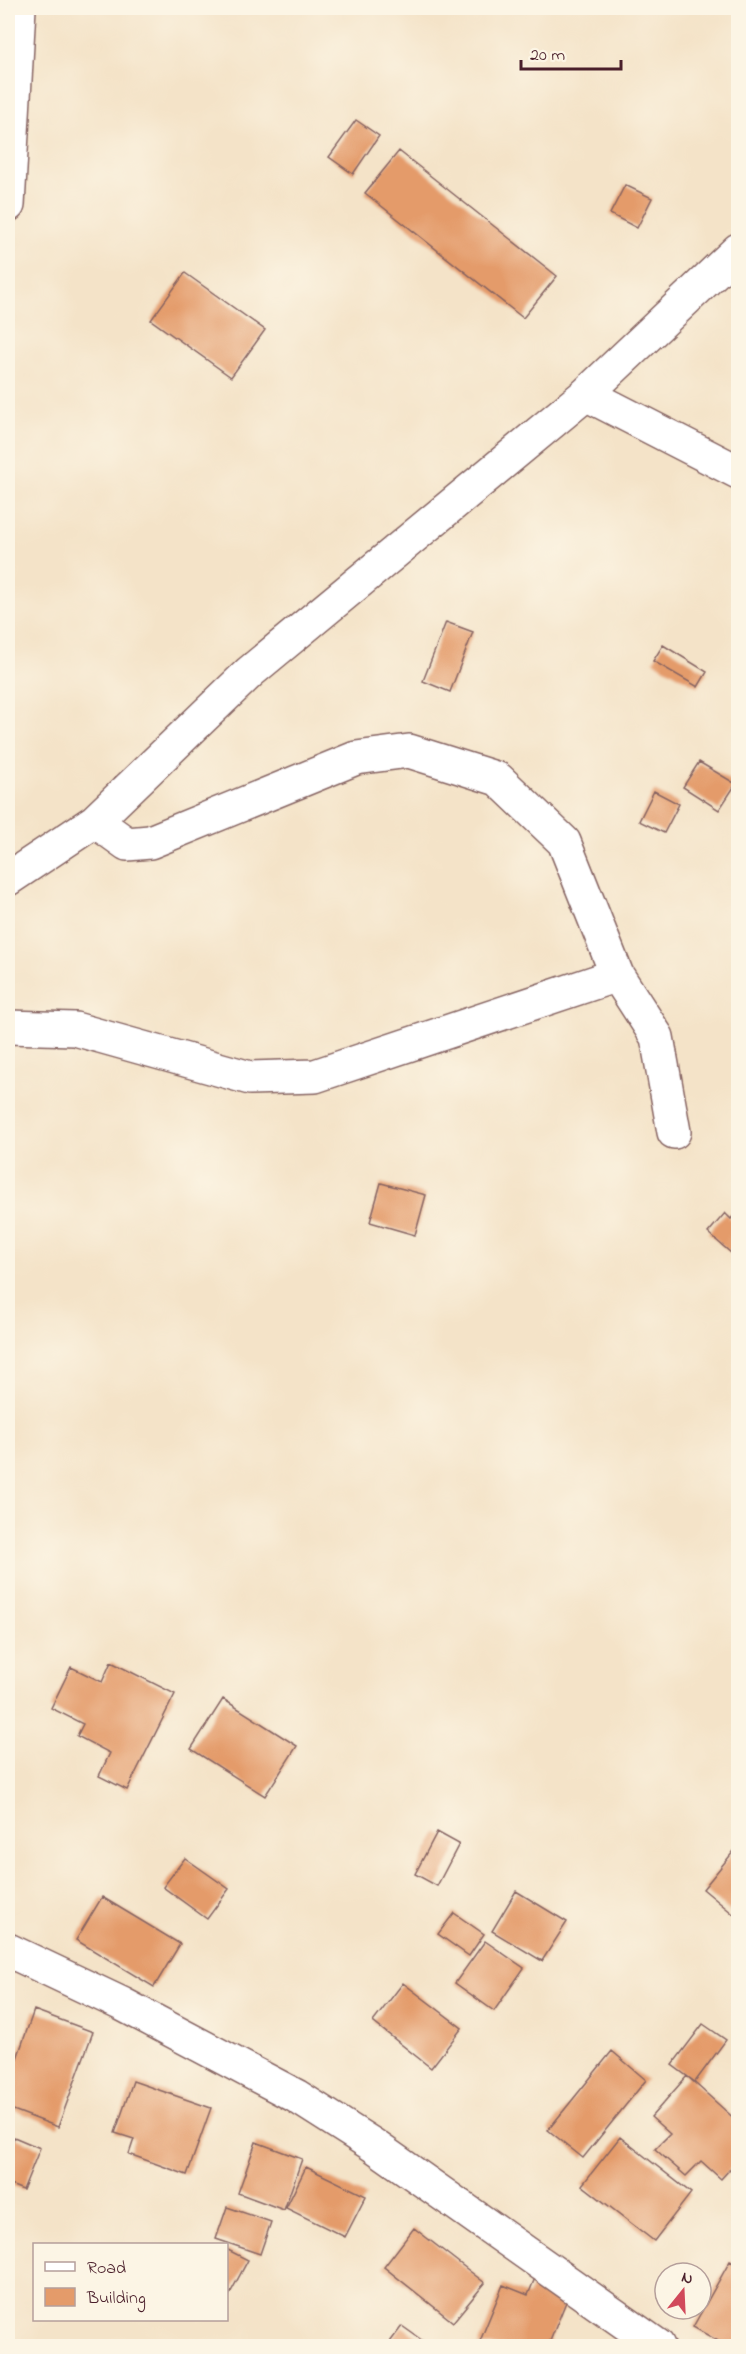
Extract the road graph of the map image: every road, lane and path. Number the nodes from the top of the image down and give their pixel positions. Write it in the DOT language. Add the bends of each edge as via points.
graph roads {
  1 [pos="20,8"];
  2 [pos="8,206"];
  3 [pos="738,250"];
  4 [pos="586,394"];
  5 [pos="738,472"];
  6 [pos="95,821"];
  7 [pos="8,879"];
  8 [pos="617,975"];
  9 [pos="8,1027"];
  10 [pos="674,1132"];
  11 [pos="8,1950"];
  12 [pos="658,2346"];
  1 -- 2 [label="street"];
  3 -- 4 [label="street"];
  4 -- 5 [label="street"];
  4 -- 6 [label="street" via="250,672"];
  6 -- 7 [label="street"];
  6 -- 8 [label="street" via="127,844 150,842 356,758 410,751 498,778 564,842"];
  8 -- 9 [label="street" via="315,1076 250,1078 75,1029"];
  8 -- 10 [label="street" via="657,1037"];
  11 -- 12 [label="street" via="122,2004 296,2096 373,2145"];
}
